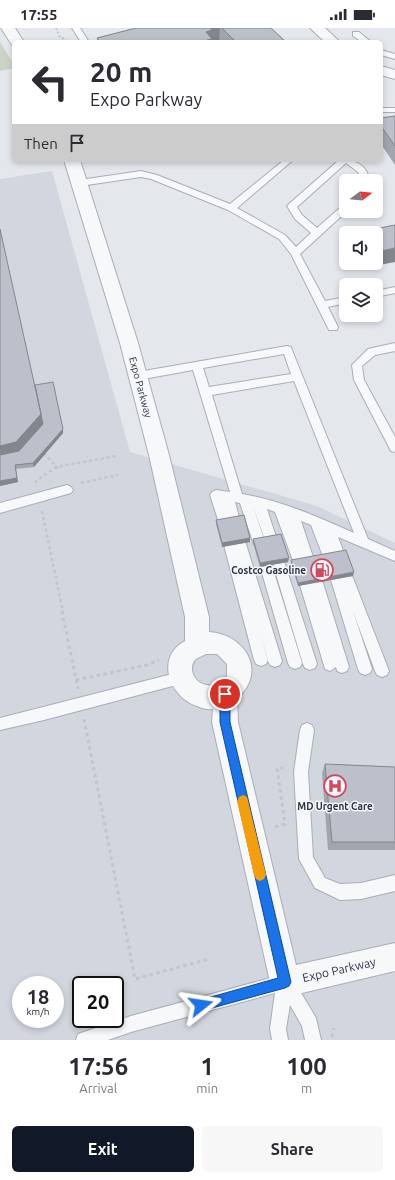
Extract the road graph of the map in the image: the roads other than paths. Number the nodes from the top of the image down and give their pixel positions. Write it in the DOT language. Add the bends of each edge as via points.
graph roads {
  1 [pos="8,28"];
  2 [pos="76,28"];
  3 [pos="317,28"];
  4 [pos="356,34"];
  5 [pos="16,40"];
  6 [pos="84,40"];
  7 [pos="331,40"];
  8 [pos="364,40"];
  9 [pos="383,53"];
  10 [pos="395,57"];
  11 [pos="383,71"];
  12 [pos="395,75"];
  13 [pos="383,110"];
  14 [pos="395,110"];
  15 [pos="73,162"];
  16 [pos="287,162"];
  17 [pos="342,162"];
  18 [pos="350,162"];
  19 [pos="364,174"];
  20 [pos="80,182"];
  21 [pos="231,208"];
  22 [pos="339,213"];
  23 [pos="317,233"];
  24 [pos="295,253"];
  25 [pos="395,290"];
  26 [pos="383,293"];
  27 [pos="339,301"];
  28 [pos="322,304"];
  29 [pos="333,327"];
  30 [pos="395,347"];
  31 [pos="197,365"];
  32 [pos="138,376"];
  33 [pos="297,377"];
  34 [pos="206,392"];
  35 [pos="395,448"];
  36 [pos="66,490"];
  37 [pos="236,497"];
  38 [pos="258,501"];
  39 [pos="0,508"];
  40 [pos="286,511"];
  41 [pos="229,522"];
  42 [pos="316,522"];
  43 [pos="329,528"];
  44 [pos="364,543"];
  45 [pos="395,556"];
  46 [pos="303,561"];
  47 [pos="311,584"];
  48 [pos="205,644"];
  49 [pos="261,660"];
  50 [pos="275,661"];
  51 [pos="295,663"];
  52 [pos="310,664"];
  53 [pos="336,666"];
  54 [pos="365,669"];
  55 [pos="382,671"];
  56 [pos="180,678"];
  57 [pos="217,696"];
  58 [pos="0,724"];
  59 [pos="307,730"];
  60 [pos="395,883"];
  61 [pos="395,957"];
  62 [pos="285,982"];
  63 [pos="84,1040"];
  64 [pos="280,1040"];
  65 [pos="313,1040"];
  1 -- 5 [label="street"];
  2 -- 6 [label="lane"];
  3 -- 7 [label="street"];
  4 -- 8 [label="lane"];
  9 -- 10 [label="lane"];
  11 -- 12 [label="street"];
  13 -- 14 [label="lane"];
  15 -- 20 [label="street, Expo Parkway"];
  16 -- 21 [label="lane"];
  17 -- 23 [label="lane" via="292,206 298,217"];
  18 -- 19 [label="lane"];
  20 -- 21 [label="lane" via="141,174"];
  20 -- 32 [label="street, Expo Parkway"];
  21 -- 24 [label="lane" via="282,238"];
  22 -- 23 [label="lane"];
  23 -- 24 [label="lane"];
  24 -- 28 [label="lane"];
  25 -- 26 [label="lane"];
  27 -- 28 [label="lane"];
  28 -- 29 [label="lane"];
  30 -- 35 [label="lane" via="372,352 357,365 359,380"];
  31 -- 32 [label="lane"];
  31 -- 33 [label="lane" via="287,350"];
  31 -- 34 [label="lane"];
  32 -- 48 [label="street, Expo Parkway"];
  33 -- 34 [label="lane"];
  33 -- 44 [label="lane"];
  34 -- 37 [label="lane"];
  36 -- 39 [label="lane"];
  37 -- 38 [label="lane"];
  37 -- 38 [label="lane" via="265,541"];
  37 -- 41 [label="lane"];
  38 -- 40 [label="lane"];
  40 -- 42 [label="lane"];
  40 -- 46 [label="lane"];
  42 -- 43 [label="lane"];
  42 -- 43 [label="lane" via="333,554"];
  43 -- 44 [label="lane"];
  44 -- 45 [label="lane"];
  47 -- 53 [label="lane"];
  48 -- 56 [label="street" via="186,652 179,669"];
  48 -- 57 [label="street" via="224,646 235,655 239,664 237,682 231,690"];
  49 -- 50 [label="lane" via="235,544"];
  51 -- 52 [label="lane" via="273,565"];
  54 -- 55 [label="lane" via="342,579"];
  56 -- 57 [label="street" via="192,693"];
  56 -- 58 [label="lane"];
  57 -- 62 [label="street"];
  59 -- 60 [label="lane" via="301,772 306,859 320,883 340,892 361,891"];
  61 -- 62 [label="street, Expo Parkway"];
  62 -- 63 [label="lane" via="131,1024"];
  62 -- 64 [label="lane" via="278,1029"];
  62 -- 65 [label="lane" via="310,1024"];
}
